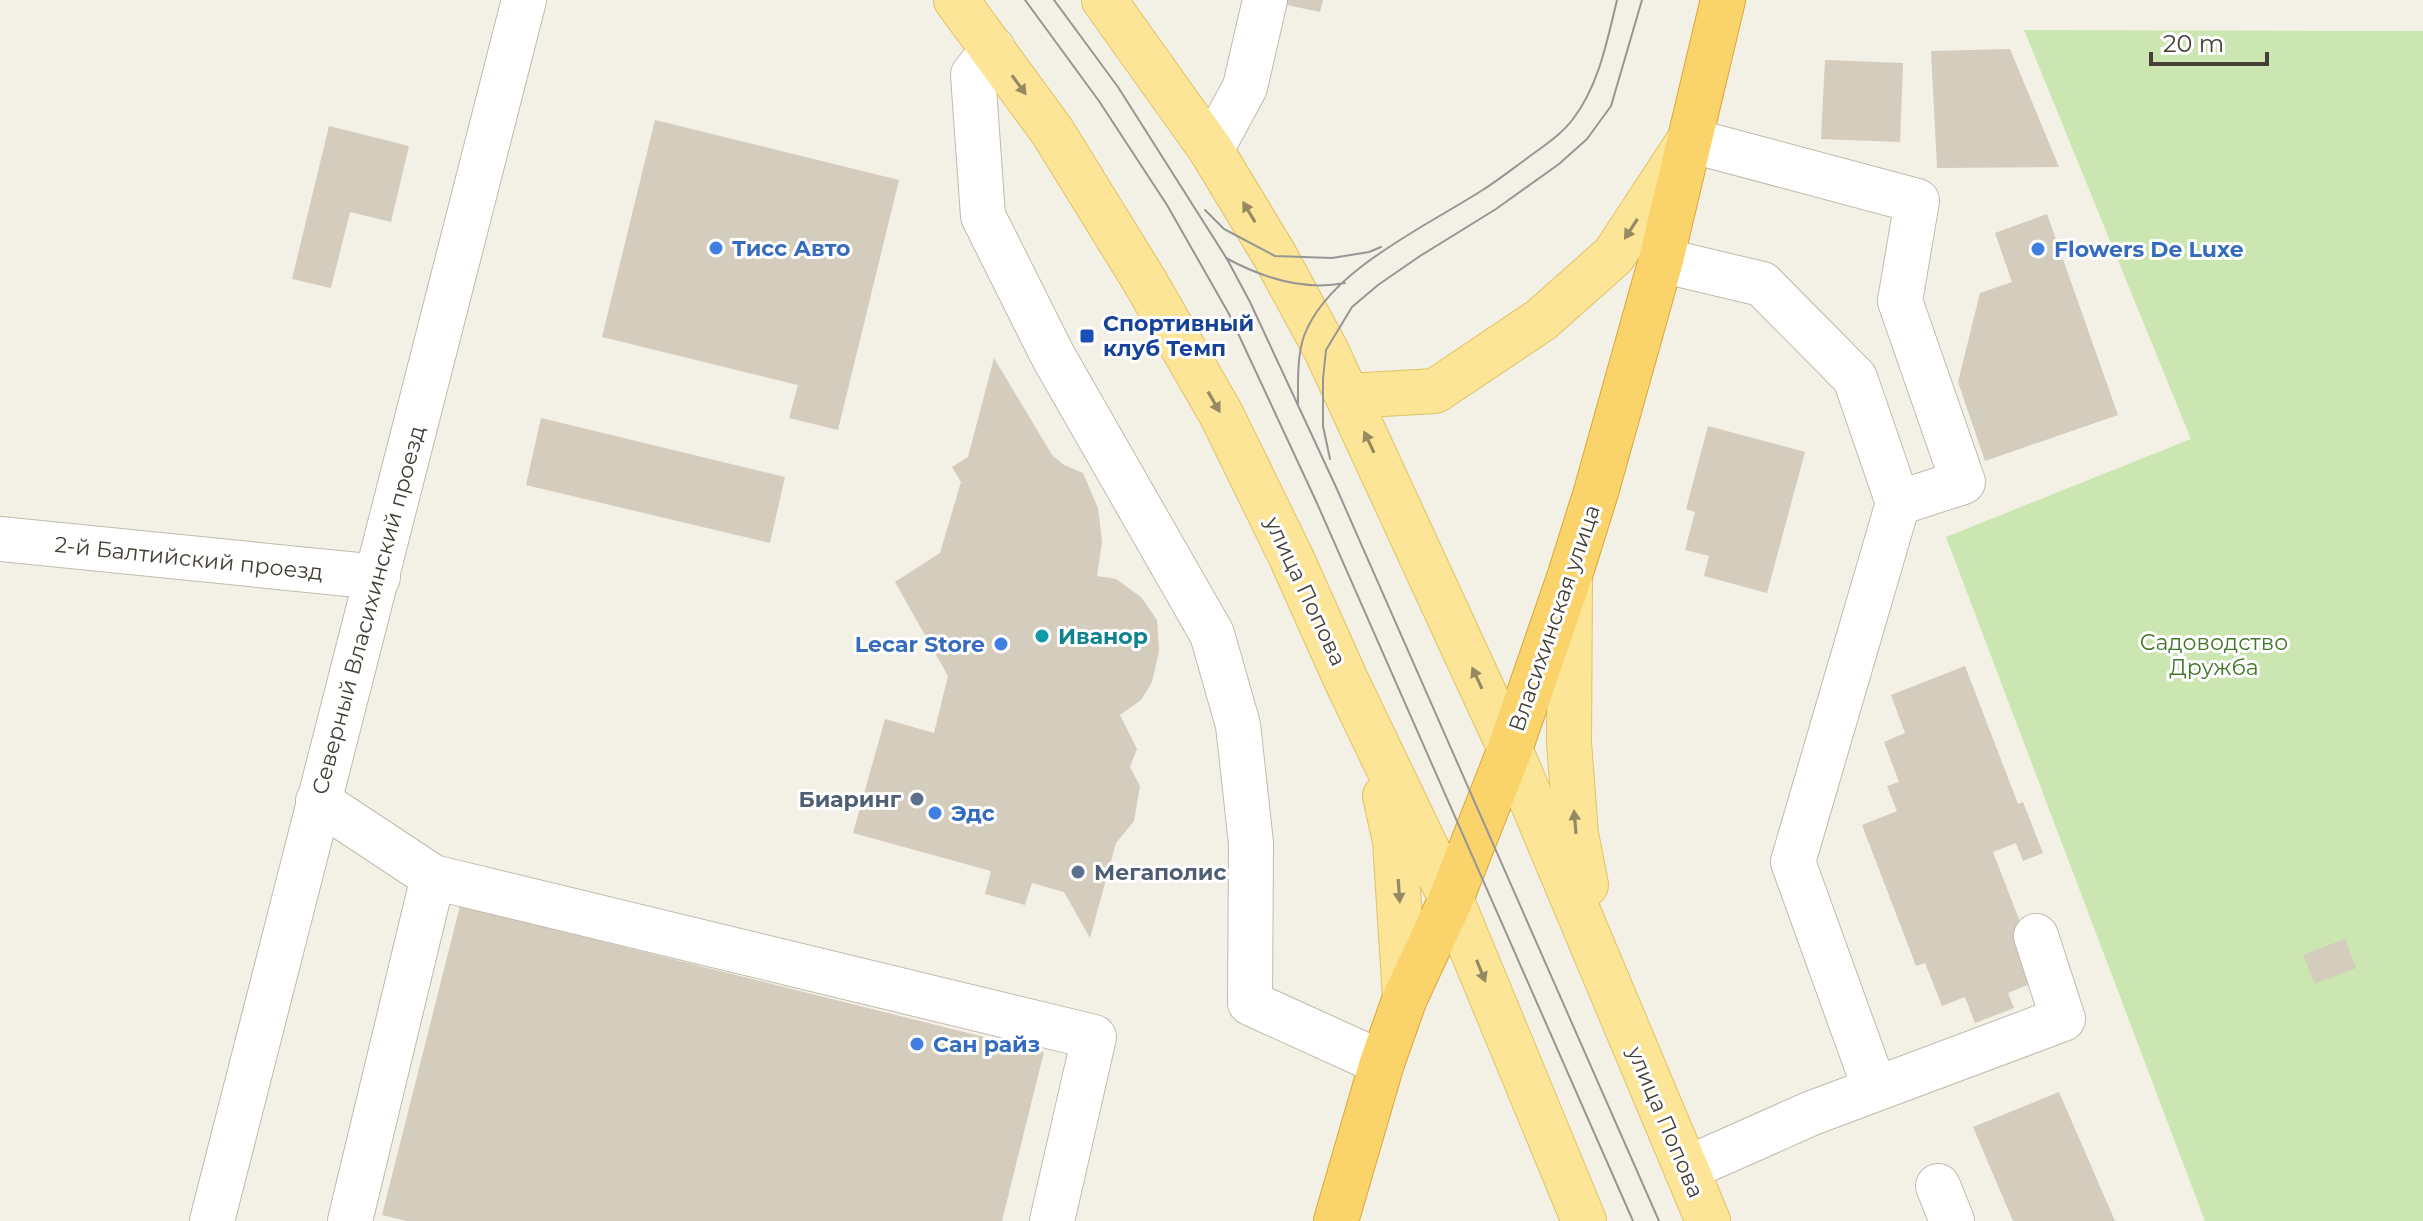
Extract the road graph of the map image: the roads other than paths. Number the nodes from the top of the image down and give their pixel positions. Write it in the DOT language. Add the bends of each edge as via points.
graph roads {
  1 [pos="524,0"];
  2 [pos="956,0"];
  3 [pos="1104,0"];
  4 [pos="1265,0"];
  5 [pos="1723,0"];
  6 [pos="993,49"];
  7 [pos="1689,140"];
  8 [pos="1211,150"];
  9 [pos="1661,260"];
  10 [pos="1348,396"];
  11 [pos="1898,503"];
  12 [pos="0,539"];
  13 [pos="1570,575"];
  14 [pos="378,577"];
  15 [pos="1346,680"];
  16 [pos="1510,749"];
  17 [pos="318,801"];
  18 [pos="433,877"];
  19 [pos="1451,899"];
  20 [pos="2036,936"];
  21 [pos="1606,981"];
  22 [pos="1405,998"];
  23 [pos="1382,1063"];
  24 [pos="1875,1089"];
  25 [pos="1686,1169"];
  26 [pos="212,1221"];
  27 [pos="350,1221"];
  28 [pos="1052,1221"];
  29 [pos="1336,1221"];
  30 [pos="1584,1221"];
  31 [pos="1708,1221"];
  1 -- 14 [label="street, Северный Власихинский проезд"];
  2 -- 6 [label="main road, улица Попова"];
  3 -- 8 [label="main road, улица Попова"];
  4 -- 8 [label="street" via="1245,87"];
  5 -- 7 [label="highway, Власихинская улица"];
  6 -- 15 [label="main road, улица Попова, one-way" via="1052,131 1221,414"];
  6 -- 23 [label="street" via="973,75 983,216 1053,356 1212,634 1238,725 1251,843 1250,1003"];
  7 -- 9 [label="highway, Власихинская улица"];
  7 -- 10 [label="main road, one-way" via="1614,255 1541,320 1435,391"];
  7 -- 11 [label="street" via="1917,201 1900,301 1963,482"];
  10 -- 8 [label="main road, улица Попова, one-way" via="1275,256"];
  9 -- 11 [label="street" via="1762,284 1855,378"];
  9 -- 13 [label="highway, Власихинская улица"];
  16 -- 10 [label="main road, улица Попова, one-way"];
  11 -- 24 [label="street" via="1793,862"];
  12 -- 14 [label="street, 2-й Балтийский проезд"];
  13 -- 16 [label="highway, Власихинская улица"];
  21 -- 13 [label="main road, one-way" via="1576,834 1569,743"];
  14 -- 17 [label="street, Северный Власихинский проезд"];
  15 -- 19 [label="main road, улица Попова"];
  15 -- 22 [label="main road, one-way" via="1382,783 1395,841"];
  16 -- 19 [label="highway, Власихинская улица"];
  16 -- 21 [label="main road, улица Попова"];
  17 -- 18 [label="street"];
  17 -- 26 [label="street, Северный Власихинский проезд"];
  18 -- 27 [label="street"];
  18 -- 28 [label="street" via="1094,1037"];
  19 -- 22 [label="highway, Власихинская улица"];
  19 -- 30 [label="main road, улица Попова, one-way"];
  20 -- 24 [label="street" via="2063,1019"];
  21 -- 25 [label="main road, улица Попова"];
  22 -- 23 [label="highway, Власихинская улица"];
  23 -- 29 [label="highway, Власихинская улица"];
  24 -- 25 [label="street"];
  25 -- 31 [label="main road, улица Попова"];
}
